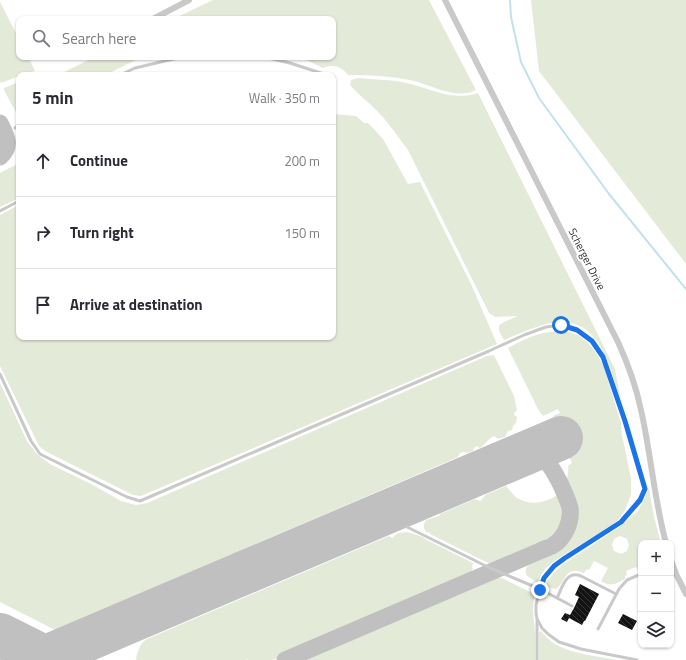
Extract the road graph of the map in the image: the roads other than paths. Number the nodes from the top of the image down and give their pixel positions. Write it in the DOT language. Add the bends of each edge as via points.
graph roads {
  1 [pos="189,0"];
  2 [pos="445,0"];
  3 [pos="160,16"];
  4 [pos="169,60"];
  5 [pos="277,60"];
  6 [pos="126,72"];
  7 [pos="318,72"];
  8 [pos="16,202"];
  9 [pos="0,210"];
  10 [pos="0,374"];
  11 [pos="407,527"];
  12 [pos="665,540"];
  13 [pos="674,568"];
  14 [pos="638,575"];
  15 [pos="540,590"];
  16 [pos="616,594"];
  17 [pos="686,594"];
  18 [pos="557,598"];
  19 [pos="572,606"];
  20 [pos="537,619"];
  21 [pos="598,629"];
  22 [pos="537,660"];
  23 [pos="637,660"];
  1 -- 3 [label="street"];
  2 -- 12 [label="street, Scherger Drive" via="628,364 641,410"];
  4 -- 6 [label="lane"];
  5 -- 7 [label="lane"];
  8 -- 9 [label="lane"];
  10 -- 15 [label="lane" via="31,442 40,454 140,501 524,335 561,325 577,330 592,341 603,357 645,489 640,500 621,522 554,566 544,578"];
  11 -- 15 [label="lane"];
  13 -- 17 [label="street"];
  14 -- 16 [label="lane" via="627,580"];
  15 -- 18 [label="lane"];
  15 -- 20 [label="lane" via="536,605"];
  16 -- 18 [label="lane" via="575,574 565,581"];
  16 -- 21 [label="lane"];
  18 -- 19 [label="lane"];
  20 -- 22 [label="lane"];
  20 -- 23 [label="lane" via="552,638 564,644"];
}
